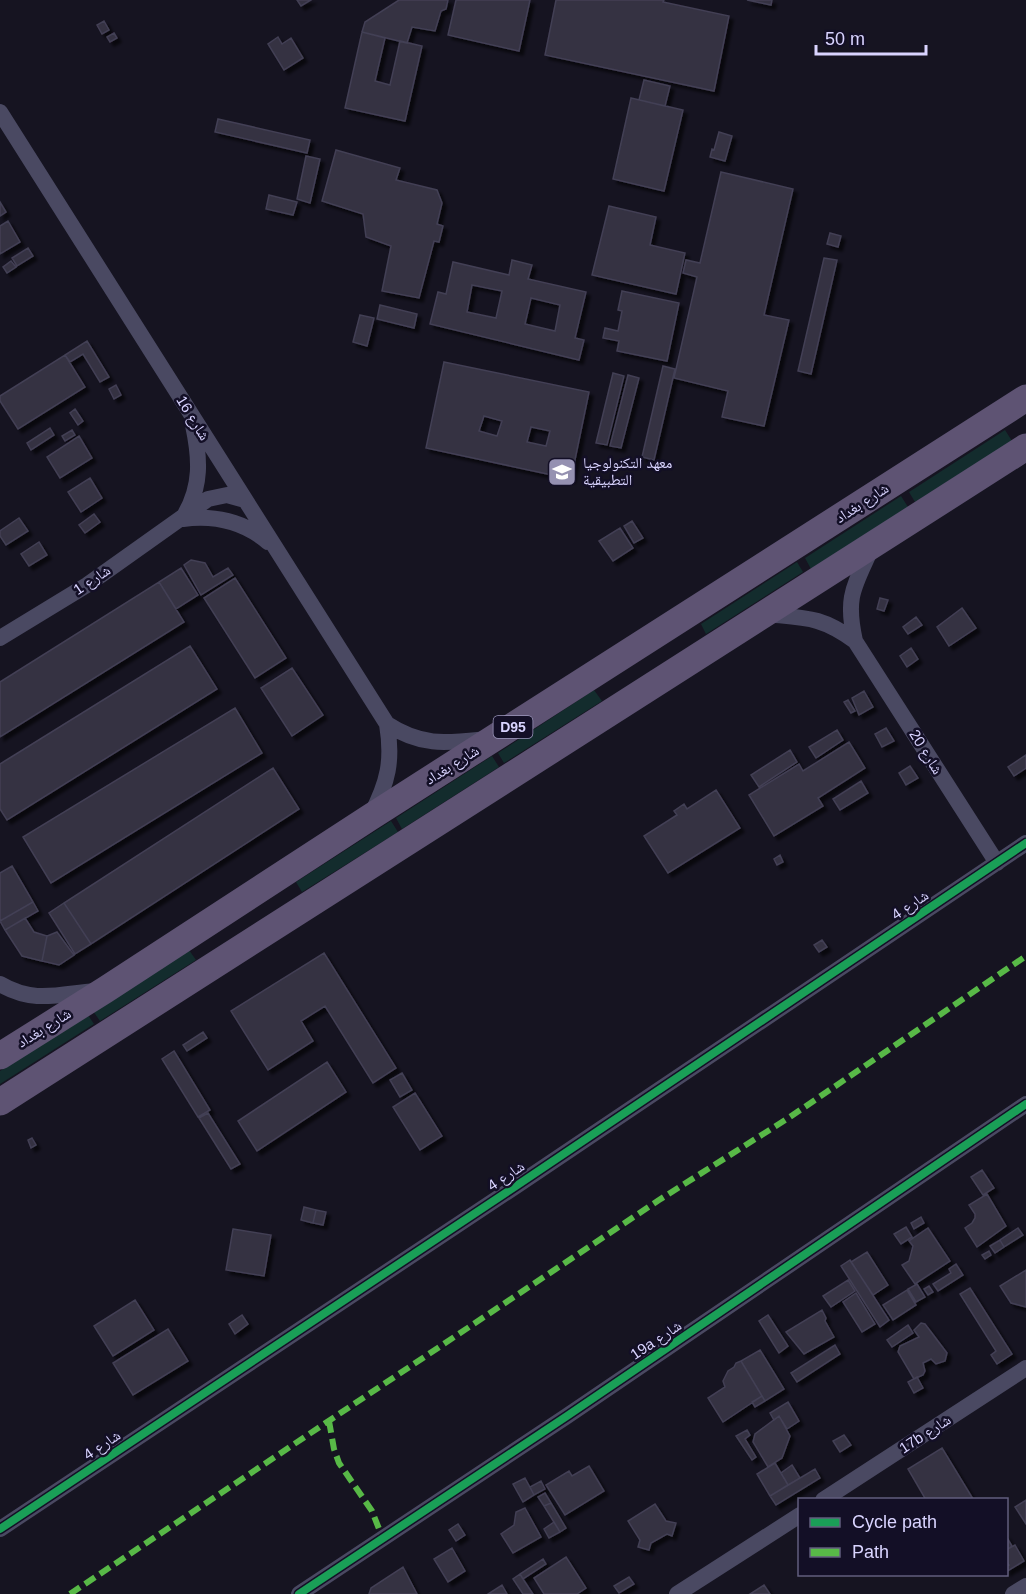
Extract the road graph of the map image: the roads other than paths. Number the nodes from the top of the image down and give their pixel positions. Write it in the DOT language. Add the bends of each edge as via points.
graph roads {
  1 [pos="0,112"];
  2 [pos="1026,398"];
  3 [pos="190,413"];
  4 [pos="1026,447"];
  5 [pos="245,500"];
  6 [pos="182,519"];
  7 [pos="874,544"];
  8 [pos="276,549"];
  9 [pos="765,614"];
  10 [pos="0,638"];
  11 [pos="855,641"];
  12 [pos="387,724"];
  13 [pos="495,738"];
  14 [pos="369,818"];
  15 [pos="1026,843"];
  16 [pos="997,863"];
  17 [pos="0,984"];
  18 [pos="105,990"];
  19 [pos="0,1056"];
  20 [pos="0,1102"];
  21 [pos="1026,1104"];
  22 [pos="1026,1368"];
  23 [pos="826,1498"];
  24 [pos="798,1516"];
  25 [pos="0,1529"];
  26 [pos="1026,1586"];
  27 [pos="299,1594"];
  28 [pos="677,1594"];
  29 [pos="1013,1594"];
  1 -- 3 [label="street, شارع 16"];
  2 -- 13 [label="main road, شارع بغداد / D95"];
  3 -- 5 [label="street, شارع 16"];
  3 -- 6 [label="street" via="199,474"];
  4 -- 7 [label="main road, D95"];
  5 -- 6 [label="street, شارع 1" via="227,495 208,499"];
  5 -- 8 [label="street, شارع 16"];
  6 -- 8 [label="street" via="230,521 252,530"];
  6 -- 10 [label="street, شارع 1" via="87,585"];
  7 -- 9 [label="main road, D95"];
  7 -- 11 [label="street, شارع 20" via="851,596"];
  8 -- 12 [label="street, شارع 16"];
  9 -- 11 [label="street, شارع 20" via="818,620"];
  9 -- 20 [label="main road, D95"];
  11 -- 16 [label="street, شارع 20"];
  12 -- 13 [label="street, شارع 16" via="417,740 434,743"];
  12 -- 14 [label="street, شارع 16" via="389,766"];
  13 -- 14 [label="main road, شارع بغداد / D95"];
  14 -- 18 [label="main road, شارع بغداد / D95"];
  15 -- 16 [label="street, شارع 4"];
  16 -- 25 [label="street, شارع 4"];
  17 -- 18 [label="street" via="34,997"];
  18 -- 19 [label="main road, شارع بغداد / D95"];
  21 -- 27 [label="street, 19a شارع"];
  22 -- 23 [label="street, 17b شارع"];
  24 -- 28 [label="street"];
  26 -- 29 [label="street"];
}
